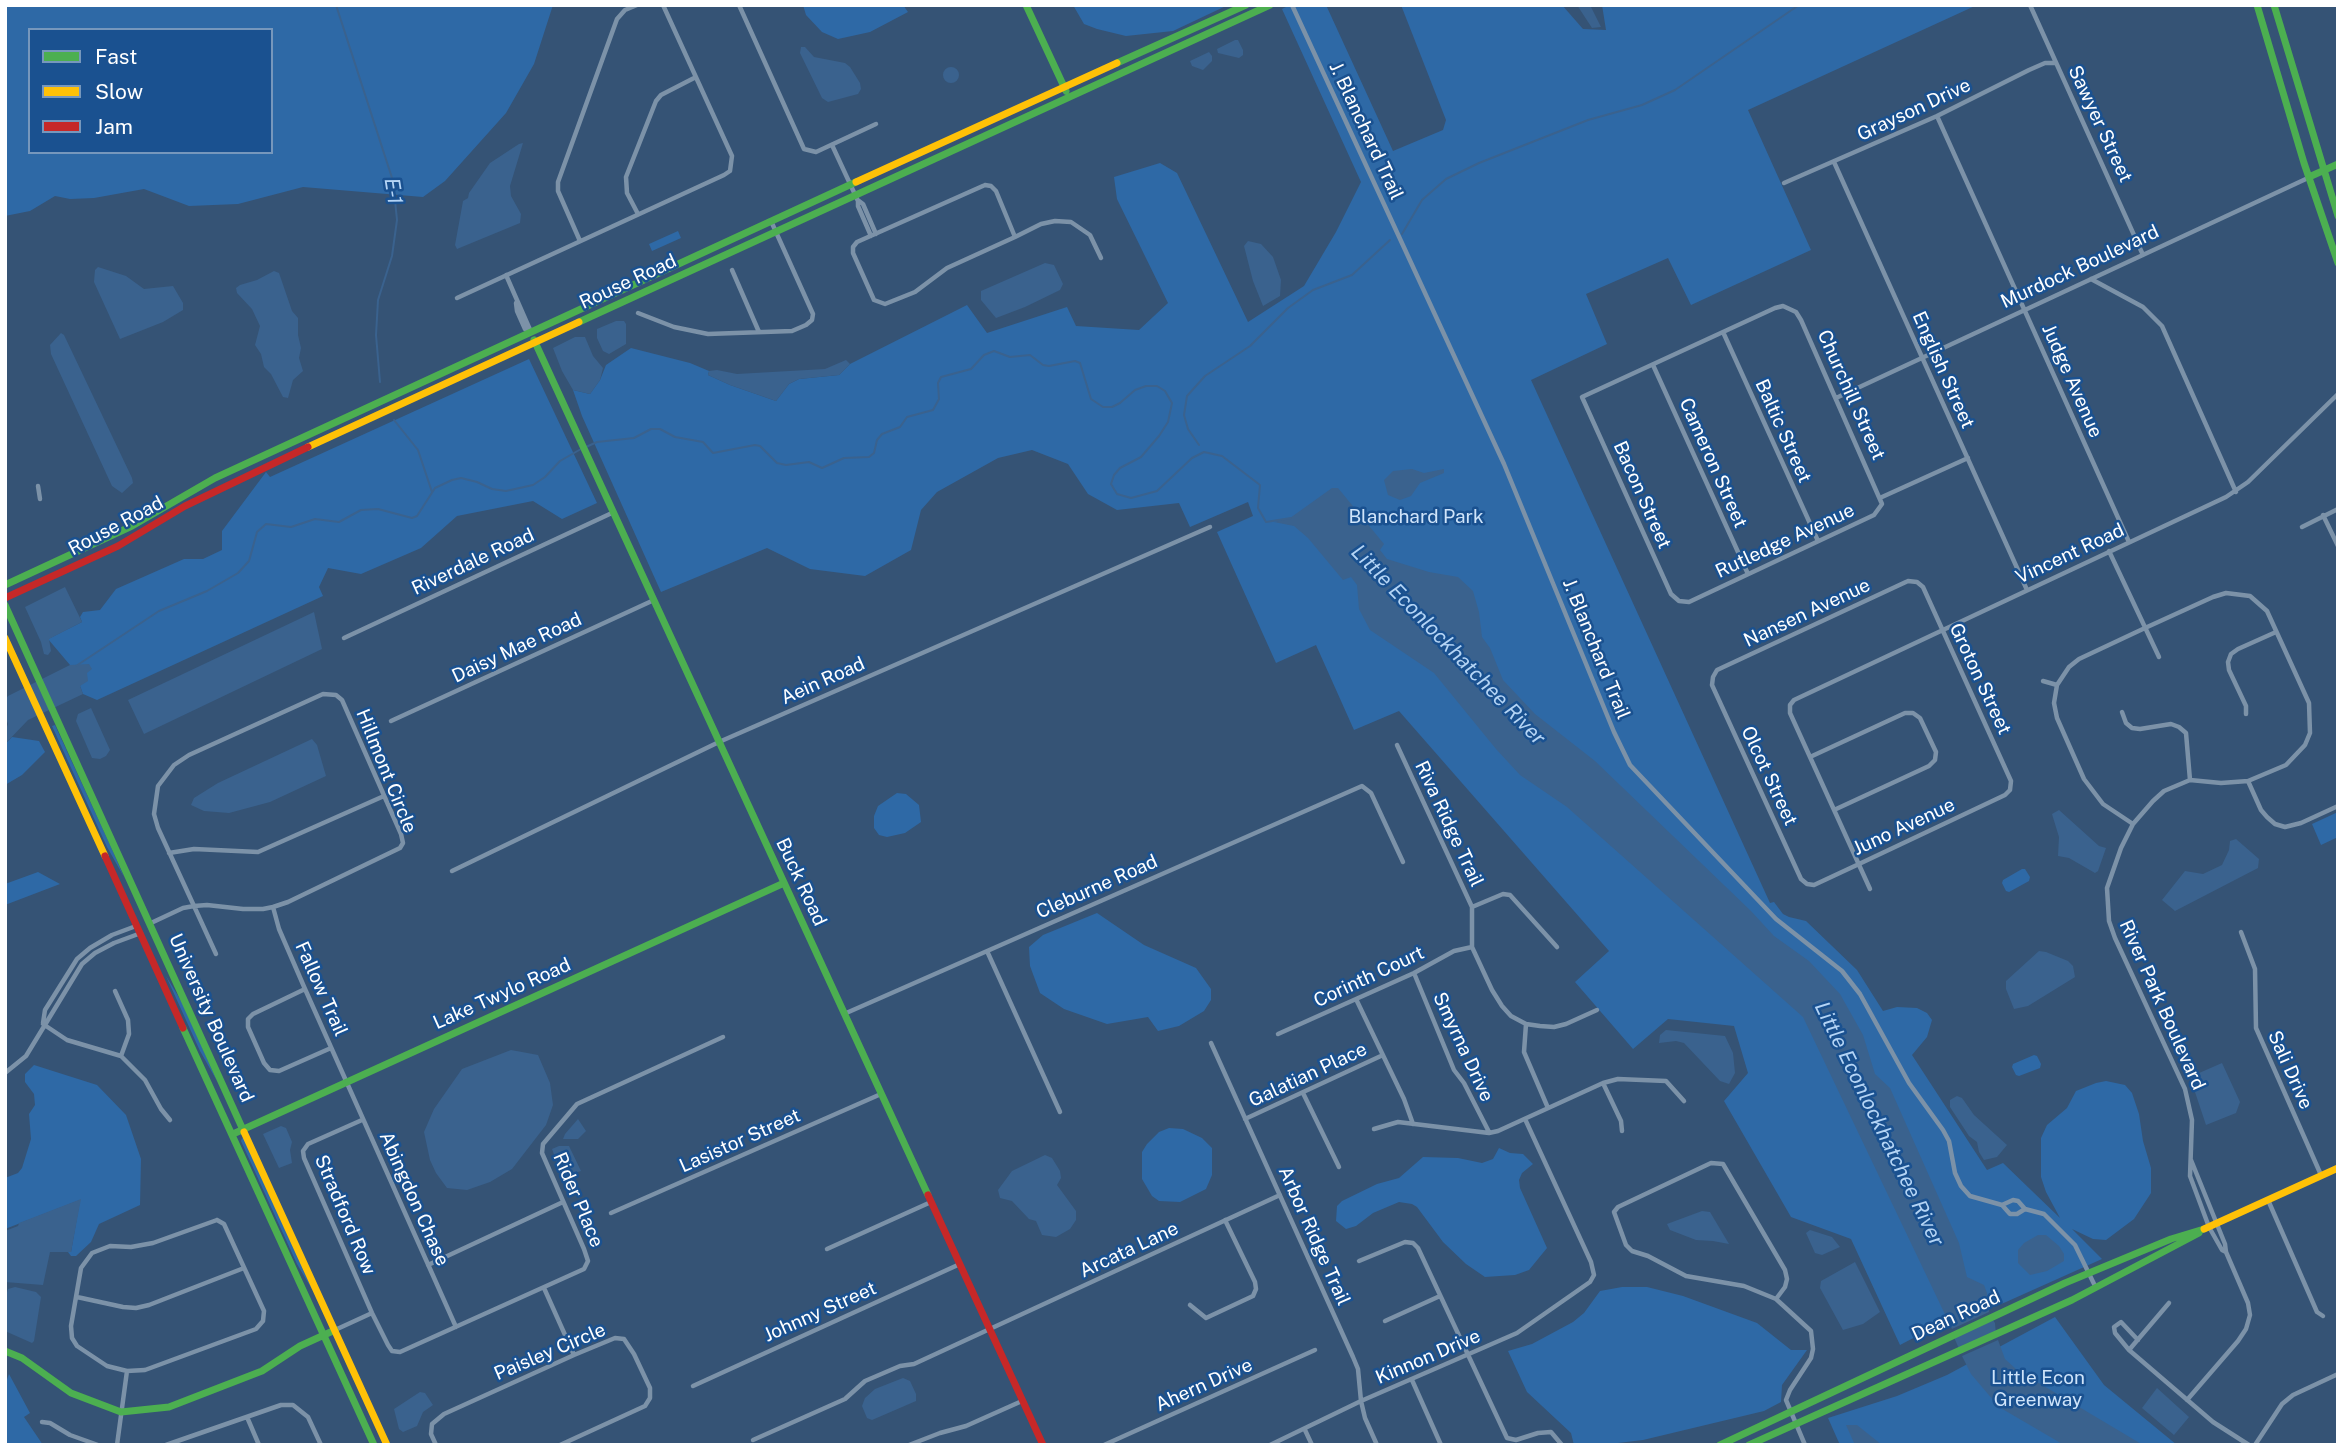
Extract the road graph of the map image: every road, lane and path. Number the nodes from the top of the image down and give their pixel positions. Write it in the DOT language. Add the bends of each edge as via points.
graph roads {
  1 [pos="637,5"];
  2 [pos="663,5"];
  3 [pos="739,5"];
  4 [pos="1026,5"];
  5 [pos="1246,5"];
  6 [pos="1270,5"];
  7 [pos="1292,5"];
  8 [pos="2031,5"];
  9 [pos="2257,5"];
  10 [pos="2274,5"];
  11 [pos="2056,63"];
  12 [pos="696,77"];
  13 [pos="1064,89"];
  14 [pos="1073,96"];
  15 [pos="1937,117"];
  16 [pos="876,124"];
  17 [pos="832,145"];
  18 [pos="1834,162"];
  19 [pos="2338,164"];
  20 [pos="2323,171"];
  21 [pos="2309,177"];
  22 [pos="1784,183"];
  23 [pos="850,185"];
  24 [pos="856,198"];
  25 [pos="2337,213"];
  26 [pos="638,214"];
  27 [pos="771,221"];
  28 [pos="776,231"];
  29 [pos="874,235"];
  30 [pos="1015,237"];
  31 [pos="580,241"];
  32 [pos="2143,256"];
  33 [pos="1101,258"];
  34 [pos="2338,263"];
  35 [pos="732,271"];
  36 [pos="506,275"];
  37 [pos="2091,279"];
  38 [pos="457,298"];
  39 [pos="2025,311"];
  40 [pos="638,313"];
  41 [pos="531,332"];
  42 [pos="759,332"];
  43 [pos="1723,332"];
  44 [pos="535,342"];
  45 [pos="1923,358"];
  46 [pos="1653,365"];
  47 [pos="2338,394"];
  48 [pos="1836,398"];
  49 [pos="1968,458"];
  50 [pos="215,478"];
  51 [pos="38,486"];
  52 [pos="219,487"];
  53 [pos="2236,492"];
  54 [pos="1882,498"];
  55 [pos="40,499"];
  56 [pos="2338,509"];
  57 [pos="614,512"];
  58 [pos="2323,515"];
  59 [pos="1210,527"];
  60 [pos="2302,527"];
  61 [pos="1818,541"];
  62 [pos="2129,542"];
  63 [pos="2338,546"];
  64 [pos="2109,551"];
  65 [pos="1748,574"];
  66 [pos="1917,582"];
  67 [pos="5,585"];
  68 [pos="2027,590"];
  69 [pos="5,598"];
  70 [pos="654,600"];
  71 [pos="1679,601"];
  72 [pos="5,605"];
  73 [pos="2145,628"];
  74 [pos="1942,630"];
  75 [pos="2276,632"];
  76 [pos="5,638"];
  77 [pos="344,638"];
  78 [pos="2159,657"];
  79 [pos="1713,677"];
  80 [pos="2043,681"];
  81 [pos="2057,685"];
  82 [pos="2122,712"];
  83 [pos="2246,714"];
  84 [pos="391,721"];
  85 [pos="719,742"];
  86 [pos="1397,745"];
  87 [pos="1810,758"];
  88 [pos="2190,780"];
  89 [pos="2248,781"];
  90 [pos="2010,790"];
  91 [pos="384,796"];
  92 [pos="2338,806"];
  93 [pos="1834,810"];
  94 [pos="2133,824"];
  95 [pos="169,853"];
  96 [pos="1403,862"];
  97 [pos="1858,864"];
  98 [pos="452,871"];
  99 [pos="784,883"];
  100 [pos="1807,884"];
  101 [pos="1870,889"];
  102 [pos="129,905"];
  103 [pos="194,906"];
  104 [pos="273,907"];
  105 [pos="1472,907"];
  106 [pos="151,923"];
  107 [pos="140,929"];
  108 [pos="2241,932"];
  109 [pos="162,947"];
  110 [pos="1472,947"];
  111 [pos="1557,947"];
  112 [pos="987,951"];
  113 [pos="216,954"];
  114 [pos="1414,974"];
  115 [pos="305,989"];
  116 [pos="115,991"];
  117 [pos="1356,999"];
  118 [pos="1598,1010"];
  119 [pos="844,1014"];
  120 [pos="43,1024"];
  121 [pos="1525,1024"];
  122 [pos="1278,1034"];
  123 [pos="723,1037"];
  124 [pos="1211,1044"];
  125 [pos="331,1048"];
  126 [pos="1383,1055"];
  127 [pos="121,1056"];
  128 [pos="5,1073"];
  129 [pos="346,1082"];
  130 [pos="1603,1083"];
  131 [pos="1303,1093"];
  132 [pos="881,1094"];
  133 [pos="1685,1101"];
  134 [pos="1548,1108"];
  135 [pos="1060,1112"];
  136 [pos="1245,1119"];
  137 [pos="1525,1119"];
  138 [pos="170,1120"];
  139 [pos="362,1120"];
  140 [pos="1413,1124"];
  141 [pos="244,1129"];
  142 [pos="1374,1129"];
  143 [pos="1622,1131"];
  144 [pos="1489,1133"];
  145 [pos="233,1134"];
  146 [pos="1339,1167"];
  147 [pos="2338,1168"];
  148 [pos="2321,1175"];
  149 [pos="1280,1195"];
  150 [pos="2268,1200"];
  151 [pos="563,1202"];
  152 [pos="931,1202"];
  153 [pos="2002,1205"];
  154 [pos="2025,1209"];
  155 [pos="611,1213"];
  156 [pos="1225,1220"];
  157 [pos="2213,1225"];
  158 [pos="827,1249"];
  159 [pos="1359,1261"];
  160 [pos="960,1264"];
  161 [pos="428,1265"];
  162 [pos="244,1268"];
  163 [pos="2089,1273"];
  164 [pos="544,1288"];
  165 [pos="2096,1288"];
  166 [pos="1440,1296"];
  167 [pos="77,1297"];
  168 [pos="1776,1299"];
  169 [pos="2169,1303"];
  170 [pos="1189,1305"];
  171 [pos="372,1313"];
  172 [pos="2323,1316"];
  173 [pos="1385,1321"];
  174 [pos="456,1327"];
  175 [pos="990,1329"];
  176 [pos="335,1330"];
  177 [pos="324,1335"];
  178 [pos="2137,1340"];
  179 [pos="1315,1350"];
  180 [pos="2129,1350"];
  181 [pos="5,1351"];
  182 [pos="1470,1354"];
  183 [pos="574,1355"];
  184 [pos="127,1371"];
  185 [pos="2338,1374"];
  186 [pos="1412,1380"];
  187 [pos="693,1385"];
  188 [pos="1022,1401"];
  189 [pos="1361,1401"];
  190 [pos="2187,1401"];
  191 [pos="121,1412"];
  192 [pos="1791,1412"];
  193 [pos="247,1417"];
  194 [pos="42,1422"];
  195 [pos="1796,1423"];
  196 [pos="1304,1429"];
  197 [pos="753,1440"];
  198 [pos="97,1445"];
  199 [pos="117,1445"];
  200 [pos="166,1445"];
  201 [pos="259,1445"];
  202 [pos="321,1445"];
  203 [pos="374,1445"];
  204 [pos="387,1445"];
  205 [pos="436,1445"];
  206 [pos="559,1445"];
  207 [pos="909,1445"];
  208 [pos="1043,1445"];
  209 [pos="1104,1445"];
  210 [pos="1270,1445"];
  211 [pos="1312,1445"];
  212 [pos="1377,1445"];
  213 [pos="1441,1445"];
  214 [pos="1562,1445"];
  215 [pos="1720,1445"];
  216 [pos="1749,1445"];
  217 [pos="1805,1445"];
  218 [pos="2249,1445"];
  219 [pos="2255,1445"];
  1 -- 31 [label="street" via="617,19 558,182"];
  2 -- 12 [label="street"];
  3 -- 17 [label="street" via="804,149 816,152"];
  4 -- 13 [label="main road"];
  5 -- 13 [label="main road, Rouse Road"];
  6 -- 14 [label="main road, Rouse Road"];
  7 -- 153 [label="street, J. Blanchard Trail" via="1504,464 1630,765 1776,919 1842,971 1943,1130 1961,1186 1976,1199"];
  8 -- 11 [label="street, Sawyer Street"];
  9 -- 21 [label="main road"];
  10 -- 20 [label="main road"];
  11 -- 15 [label="street, Grayson Drive" via="2029,70"];
  11 -- 32 [label="street, Sawyer Street"];
  12 -- 26 [label="street" via="656,101 626,177 627,193"];
  12 -- 26 [label="street" via="732,156 732,166 724,176"];
  13 -- 14 [label="main road"];
  13 -- 23 [label="main road, Rouse Road"];
  14 -- 24 [label="main road, Rouse Road"];
  15 -- 18 [label="street, Grayson Drive"];
  15 -- 39 [label="street, Judge Avenue"];
  16 -- 17 [label="street"];
  17 -- 23 [label="street"];
  18 -- 22 [label="street, Grayson Drive"];
  18 -- 45 [label="street, English Street"];
  19 -- 20 [label="main road, Murdock Boulevard"];
  20 -- 21 [label="main road, Murdock Boulevard"];
  20 -- 25 [label="main road"];
  21 -- 32 [label="street, Murdock Boulevard"];
  21 -- 34 [label="main road"];
  23 -- 24 [label="street"];
  23 -- 27 [label="main road, Rouse Road"];
  24 -- 28 [label="main road, Rouse Road"];
  24 -- 29 [label="street" via="863,204"];
  26 -- 31 [label="street"];
  27 -- 28 [label="street"];
  27 -- 41 [label="main road, Rouse Road"];
  28 -- 42 [label="street" via="812,320 792,331"];
  28 -- 44 [label="main road, Rouse Road"];
  29 -- 30 [label="street" via="991,186"];
  29 -- 30 [label="street" via="857,242 853,253 874,300 884,304"];
  30 -- 33 [label="street" via="1055,221 1071,222 1090,234"];
  31 -- 36 [label="street"];
  32 -- 37 [label="street, Murdock Boulevard"];
  35 -- 42 [label="street"];
  36 -- 38 [label="street"];
  36 -- 41 [label="street, Buck Road"];
  37 -- 39 [label="street, Murdock Boulevard"];
  37 -- 53 [label="street" via="2143,307 2162,326"];
  39 -- 45 [label="street, Murdock Boulevard"];
  39 -- 62 [label="street, Judge Avenue"];
  40 -- 42 [label="street" via="708,334"];
  41 -- 44 [label="main road, Buck Road"];
  41 -- 50 [label="main road, Rouse Road"];
  43 -- 46 [label="street"];
  43 -- 48 [label="street, Churchill Street" via="1774,308 1790,307 1801,320"];
  43 -- 61 [label="street, Baltic Street"];
  44 -- 52 [label="main road, Rouse Road"];
  44 -- 57 [label="main road, Buck Road"];
  45 -- 48 [label="street, Murdock Boulevard"];
  45 -- 49 [label="street, English Street"];
  46 -- 65 [label="street, Cameron Street"];
  46 -- 71 [label="street, Bacon Street" via="1582,397 1671,594"];
  47 -- 53 [label="street, Vincent Road"];
  48 -- 54 [label="street, Churchill Street"];
  49 -- 54 [label="street, Rutledge Avenue"];
  49 -- 68 [label="street, English Street"];
  50 -- 52 [label="street"];
  50 -- 67 [label="main road, Rouse Road" via="132,526"];
  51 -- 55 [label="street"];
  52 -- 69 [label="main road, Rouse Road" via="118,546"];
  53 -- 62 [label="street, Vincent Road"];
  54 -- 61 [label="street, Rutledge Avenue" via="1874,515"];
  56 -- 58 [label="street"];
  57 -- 70 [label="main road, Buck Road"];
  57 -- 77 [label="street, Riverdale Road"];
  58 -- 60 [label="street"];
  58 -- 63 [label="street"];
  59 -- 85 [label="street, Aein Road"];
  61 -- 65 [label="street, Rutledge Avenue"];
  62 -- 64 [label="street, Vincent Road"];
  64 -- 68 [label="street, Vincent Road"];
  64 -- 73 [label="street"];
  65 -- 71 [label="street, Rutledge Avenue" via="1689,601"];
  66 -- 74 [label="street, Groton Street"];
  66 -- 79 [label="street, Nansen Avenue" via="1908,581 1717,670"];
  68 -- 74 [label="street, Vincent Road"];
  70 -- 84 [label="street, Daisy Mae Road"];
  70 -- 85 [label="main road, Buck Road"];
  72 -- 106 [label="main road, University Boulevard"];
  73 -- 75 [label="street" via="2213,597 2237,594 2258,602"];
  73 -- 78 [label="street"];
  73 -- 81 [label="street" via="2079,659"];
  74 -- 87 [label="street, Vincent Road" via="1794,700 1790,713"];
  74 -- 90 [label="street, Groton Street" via="2011,781"];
  75 -- 83 [label="street" via="2238,649 2228,662"];
  75 -- 89 [label="street" via="2309,703 2311,733 2286,765"];
  76 -- 102 [label="main road, University Boulevard"];
  79 -- 100 [label="street, Olcot Street" via="1717,697"];
  80 -- 81 [label="street"];
  81 -- 94 [label="street" via="2057,718 2084,779 2103,804"];
  82 -- 88 [label="street" via="2132,728 2171,724 2186,733"];
  85 -- 98 [label="street, Aein Road"];
  85 -- 99 [label="main road, Buck Road"];
  86 -- 105 [label="street, Riva Ridge Trail"];
  87 -- 93 [label="street"];
  87 -- 93 [label="street" via="1905,713 1920,718 1936,752 1929,766"];
  88 -- 89 [label="street"];
  88 -- 94 [label="street, River Park Boulevard" via="2164,791"];
  89 -- 92 [label="street" via="2261,810 2285,827"];
  90 -- 97 [label="street, Juno Avenue"];
  91 -- 95 [label="street" via="258,852 194,849"];
  91 -- 95 [label="street, Hillmont Circle" via="342,699 323,694 174,765 158,786 154,814"];
  91 -- 104 [label="street, Hillmont Circle" via="401,834 400,848"];
  93 -- 97 [label="street"];
  94 -- 157 [label="street, River Park Boulevard" via="2109,880 2109,921 2185,1089 2192,1120 2188,1166 2192,1185"];
  95 -- 103 [label="street, Hillmont Circle"];
  96 -- 112 [label="street, Cleburne Road" via="1371,793 1362,786"];
  97 -- 100 [label="street, Juno Avenue"];
  97 -- 101 [label="street"];
  99 -- 119 [label="main road, Buck Road"];
  99 -- 129 [label="main road, Lake Twylo Road"];
  102 -- 106 [label="main road"];
  102 -- 107 [label="main road, University Boulevard"];
  103 -- 104 [label="street, Hillmont Circle"];
  103 -- 106 [label="street, Hillmont Circle"];
  103 -- 113 [label="street"];
  104 -- 115 [label="street, Fallow Trail"];
  105 -- 110 [label="street, Riva Ridge Trail"];
  105 -- 111 [label="street" via="1510,895"];
  106 -- 109 [label="main road, University Boulevard"];
  107 -- 109 [label="main road" via="150,932"];
  107 -- 120 [label="street" via="112,935 77,959 45,1010"];
  107 -- 145 [label="main road, University Boulevard"];
  108 -- 148 [label="street, Sali Drive" via="2255,969 2256,1028"];
  109 -- 141 [label="main road, University Boulevard"];
  110 -- 114 [label="street, Corinth Court" via="1454,951"];
  110 -- 121 [label="street, Riva Ridge Trail" via="1502,1006"];
  112 -- 119 [label="street, Cleburne Road"];
  112 -- 135 [label="street"];
  114 -- 117 [label="street, Corinth Court"];
  114 -- 144 [label="street, Smyrna Drive" via="1454,1070"];
  115 -- 125 [label="street, Fallow Trail"];
  115 -- 125 [label="street" via="253,1014 248,1027 270,1070 279,1071"];
  116 -- 127 [label="street" via="128,1020 129,1034"];
  117 -- 122 [label="street, Corinth Court"];
  117 -- 126 [label="street"];
  118 -- 121 [label="street" via="1554,1027"];
  119 -- 132 [label="main road, Buck Road"];
  120 -- 127 [label="street" via="67,1040"];
  120 -- 128 [label="street" via="26,1056"];
  121 -- 134 [label="street" via="1524,1052"];
  123 -- 151 [label="street, Rider Place" via="577,1104 543,1144 542,1153"];
  124 -- 136 [label="street, Arbor Ridge Trail"];
  125 -- 129 [label="street, Fallow Trail"];
  126 -- 131 [label="street, Galatian Place"];
  126 -- 140 [label="street"];
  127 -- 138 [label="street" via="145,1080"];
  129 -- 139 [label="street, Abingdon Chase"];
  129 -- 141 [label="main road, Lake Twylo Road"];
  130 -- 133 [label="street" via="1618,1079 1666,1081"];
  130 -- 134 [label="street"];
  130 -- 143 [label="street"];
  131 -- 136 [label="street, Galatian Place"];
  131 -- 146 [label="street"];
  132 -- 152 [label="main road, Buck Road"];
  132 -- 155 [label="street, Lasistor Street"];
  134 -- 137 [label="street"];
  136 -- 149 [label="street, Arbor Ridge Trail"];
  137 -- 144 [label="street"];
  137 -- 182 [label="street, Kinnon Drive" via="1594,1275 1533,1324"];
  139 -- 161 [label="street, Abingdon Chase"];
  139 -- 171 [label="street, Stradford Row" via="303,1150"];
  140 -- 142 [label="street" via="1398,1122"];
  140 -- 144 [label="street"];
  141 -- 145 [label="main road, Lake Twylo Road"];
  141 -- 176 [label="main road, University Boulevard"];
  145 -- 177 [label="main road, University Boulevard"];
  147 -- 148 [label="main road, Dean Road"];
  148 -- 150 [label="main road, Dean Road"];
  149 -- 156 [label="street, Arcata Lane"];
  149 -- 189 [label="street, Arbor Ridge Trail" via="1353,1356"];
  150 -- 157 [label="main road, Dean Road"];
  150 -- 172 [label="street" via="2317,1312"];
  151 -- 161 [label="street"];
  151 -- 164 [label="street, Rider Place" via="588,1261 583,1269"];
  152 -- 158 [label="street"];
  152 -- 160 [label="main road, Buck Road"];
  153 -- 154 [label="street, J. Blanchard Trail" via="2013,1200"];
  153 -- 154 [label="street, J. Blanchard Trail" via="2010,1214"];
  154 -- 163 [label="street, J. Blanchard Trail" via="2044,1214 2066,1234"];
  156 -- 170 [label="street" via="1255,1282 1253,1296 1206,1318"];
  156 -- 175 [label="street, Arcata Lane"];
  157 -- 163 [label="main road, Dean Road"];
  157 -- 165 [label="main road, Dean Road"];
  157 -- 190 [label="street, River Park Boulevard" via="2250,1315 2238,1340"];
  159 -- 166 [label="street" via="1413,1243"];
  160 -- 175 [label="main road, Buck Road"];
  160 -- 187 [label="street, Johnny Street"];
  161 -- 174 [label="street, Abingdon Chase"];
  162 -- 167 [label="street" via="136,1308"];
  162 -- 167 [label="street" via="224,1224 212,1221 153,1243 96,1250 81,1268"];
  162 -- 184 [label="street" via="264,1311 256,1329 162,1365"];
  163 -- 165 [label="street, J. Blanchard Trail"];
  163 -- 192 [label="main road, Dean Road"];
  164 -- 174 [label="street, Rider Place"];
  164 -- 183 [label="street"];
  165 -- 195 [label="main road, Dean Road"];
  166 -- 173 [label="street"];
  166 -- 182 [label="street"];
  167 -- 184 [label="street" via="71,1326 77,1346 99,1361"];
  168 -- 168 [label="street" via="1744,1286 1686,1276 1632,1251 1614,1212 1711,1163 1723,1164 1785,1270 1785,1287"];
  168 -- 192 [label="street" via="1803,1322 1813,1340 1811,1358 1787,1397"];
  169 -- 178 [label="street"];
  171 -- 174 [label="street, Rider Place" via="392,1351 400,1352"];
  171 -- 176 [label="street"];
  175 -- 188 [label="main road, Buck Road"];
  175 -- 197 [label="street, Arcata Lane" via="865,1381 845,1399"];
  176 -- 177 [label="main road"];
  176 -- 204 [label="main road, University Boulevard"];
  177 -- 191 [label="main road" via="262,1371 169,1407"];
  177 -- 203 [label="main road, University Boulevard"];
  178 -- 180 [label="street"];
  178 -- 180 [label="street" via="2121,1322 2114,1327"];
  179 -- 209 [label="street, Ahern Drive"];
  180 -- 190 [label="street"];
  181 -- 191 [label="main road" via="71,1393"];
  182 -- 186 [label="street, Kinnon Drive"];
  182 -- 214 [label="street" via="1507,1438 1551,1432"];
  183 -- 205 [label="street, Paisley Circle" via="436,1419 431,1434"];
  183 -- 206 [label="street, Paisley Circle" via="615,1338 624,1339 645,1376 650,1398 645,1406"];
  184 -- 191 [label="street"];
  185 -- 219 [label="street" via="2282,1404"];
  186 -- 189 [label="street, Kinnon Drive"];
  186 -- 213 [label="street"];
  188 -- 207 [label="street"];
  188 -- 208 [label="main road, Buck Road"];
  189 -- 196 [label="street, Kinnon Drive"];
  189 -- 212 [label="street, Arbor Ridge Trail"];
  190 -- 218 [label="street"];
  191 -- 199 [label="street"];
  192 -- 195 [label="street"];
  192 -- 215 [label="main road, Dean Road"];
  193 -- 200 [label="street"];
  193 -- 201 [label="street"];
  193 -- 202 [label="street" via="293,1405 308,1417"];
  194 -- 198 [label="street"];
  195 -- 216 [label="main road, Dean Road"];
  195 -- 217 [label="street"];
  196 -- 210 [label="street, Kinnon Drive"];
  196 -- 211 [label="street"];
}
